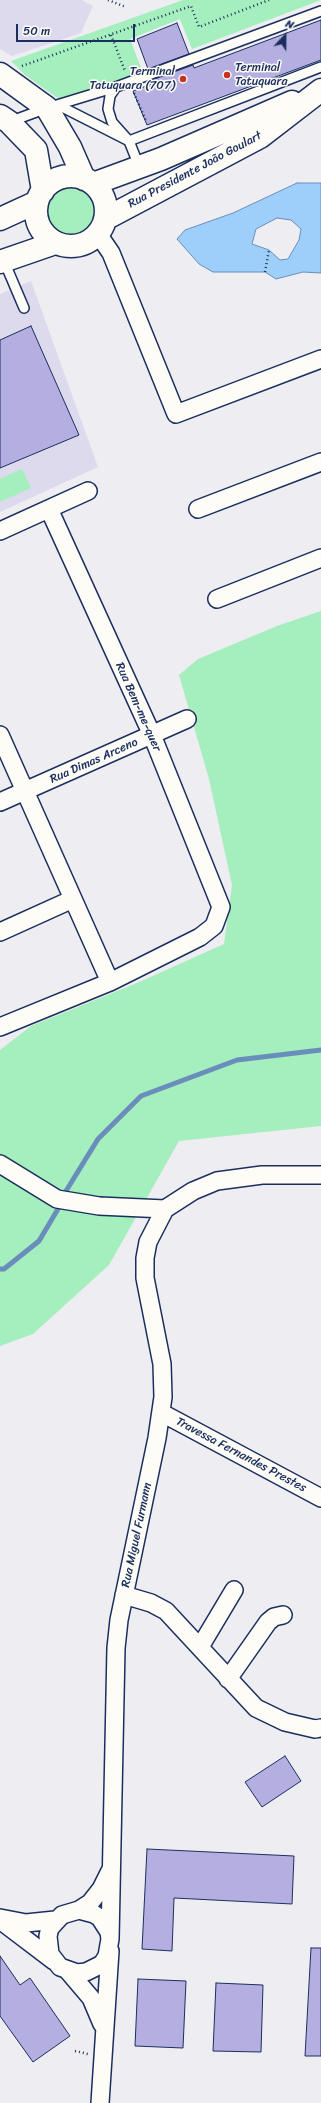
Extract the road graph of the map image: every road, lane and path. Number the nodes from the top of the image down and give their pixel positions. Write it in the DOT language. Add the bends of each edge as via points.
graph roads {
  1 [pos="108,0"];
  2 [pos="269,0"];
  3 [pos="126,7"];
  4 [pos="321,11"];
  5 [pos="111,34"];
  6 [pos="119,58"];
  7 [pos="321,67"];
  8 [pos="8,71"];
  9 [pos="116,87"];
  10 [pos="321,90"];
  11 [pos="53,106"];
  12 [pos="5,119"];
  13 [pos="129,141"];
  14 [pos="139,166"];
  15 [pos="88,182"];
  16 [pos="40,197"];
  17 [pos="0,219"];
  18 [pos="102,226"];
  19 [pos="56,243"];
  20 [pos="269,250"];
  21 [pos="2,261"];
  22 [pos="265,272"];
  23 [pos="24,308"];
  24 [pos="321,359"];
  25 [pos="321,462"];
  26 [pos="88,491"];
  27 [pos="198,509"];
  28 [pos="49,510"];
  29 [pos="0,531"];
  30 [pos="321,558"];
  31 [pos="217,600"];
  32 [pos="187,719"];
  33 [pos="0,735"];
  34 [pos="152,735"];
  35 [pos="26,792"];
  36 [pos="0,802"];
  37 [pos="73,899"];
  38 [pos="0,932"];
  39 [pos="110,982"];
  40 [pos="0,1027"];
  41 [pos="0,1164"];
  42 [pos="321,1175"];
  43 [pos="165,1210"];
  44 [pos="162,1413"];
  45 [pos="321,1498"];
  46 [pos="234,1590"];
  47 [pos="124,1595"];
  48 [pos="283,1615"];
  49 [pos="200,1647"];
  50 [pos="228,1679"];
  51 [pos="321,1728"];
  52 [pos="112,1867"];
  53 [pos="79,1910"];
  54 [pos="0,1919"];
  55 [pos="55,1920"];
  56 [pos="110,1943"];
  57 [pos="54,1961"];
  58 [pos="68,1971"];
  59 [pos="103,2028"];
  60 [pos="100,2103"];
  1 -- 3 [label="path"];
  2 -- 5 [label="path" via="199,27 191,6"];
  4 -- 9 [label="lane"];
  5 -- 6 [label="path"];
  5 -- 8 [label="path"];
  7 -- 13 [label="lane"];
  8 -- 11 [label="main road"];
  9 -- 11 [label="lane"];
  9 -- 13 [label="lane" via="110,96 108,109 112,122"];
  10 -- 14 [label="main road, Rua Presidente João Goulart" via="161,159"];
  10 -- 18 [label="main road, Rua Presidente João Goulart" via="260,137"];
  11 -- 12 [label="lane"];
  11 -- 13 [label="lane"];
  11 -- 15 [label="main road"];
  12 -- 16 [label="main road" via="36,150"];
  13 -- 14 [label="lane"];
  14 -- 15 [label="main road, Rua Presidente João Goulart"];
  15 -- 16 [label="main road, Rua Presidente João Goulart" via="72,176 61,178 51,183"];
  15 -- 18 [label="main road" via="104,200"];
  16 -- 17 [label="main road, Rua Presidente João Goulart"];
  16 -- 19 [label="main road" via="36,214 39,226"];
  18 -- 19 [label="main road, Rua Presidente João Goulart" via="89,241 78,246"];
  18 -- 24 [label="street" via="176,414"];
  19 -- 21 [label="main road, Rua Presidente João Goulart"];
  20 -- 22 [label="path"];
  21 -- 23 [label="lane"];
  25 -- 27 [label="street"];
  26 -- 28 [label="street"];
  28 -- 29 [label="street"];
  28 -- 34 [label="street, Rua Bem-me-quer"];
  30 -- 31 [label="street"];
  32 -- 34 [label="street, Rua Dimas Arceno"];
  33 -- 35 [label="street"];
  34 -- 35 [label="street, Rua Dimas Arceno"];
  34 -- 39 [label="street, Rua Bem-me-quer" via="221,907 214,926 200,937"];
  35 -- 36 [label="street, Rua Dimas Arceno"];
  35 -- 37 [label="street"];
  37 -- 38 [label="street"];
  37 -- 39 [label="street"];
  39 -- 40 [label="street"];
  41 -- 43 [label="street" via="57,1199 74,1204"];
  42 -- 43 [label="street" via="262,1176 217,1182 193,1191"];
  43 -- 44 [label="street, Rua Miguel Furmann" via="148,1242 145,1258 145,1278 162,1364"];
  44 -- 45 [label="street, Travessa Fernandes Prestes"];
  44 -- 47 [label="street, Rua Miguel Furmann"];
  46 -- 49 [label="street"];
  47 -- 49 [label="street" via="151,1603 166,1611"];
  47 -- 52 [label="street, Rua Miguel Furmann" via="116,1648"];
  48 -- 50 [label="street" via="268,1622"];
  49 -- 50 [label="street"];
  50 -- 51 [label="street" via="256,1708 285,1722"];
  52 -- 53 [label="street, Rua Miguel Furmann" via="101,1890 90,1903"];
  52 -- 56 [label="street, Rua Miguel Furmann"];
  53 -- 55 [label="street" via="70,1911"];
  53 -- 56 [label="street" via="100,1918 109,1932"];
  54 -- 55 [label="street" via="26,1923"];
  54 -- 57 [label="street"];
  55 -- 57 [label="street" via="48,1936 50,1954"];
  56 -- 58 [label="street" via="105,1960 94,1969 77,1973"];
  56 -- 59 [label="street, Rua Miguel Furmann"];
  57 -- 58 [label="street"];
  58 -- 59 [label="street" via="91,1998"];
  59 -- 60 [label="street, Rua Miguel Furmann"];
}
